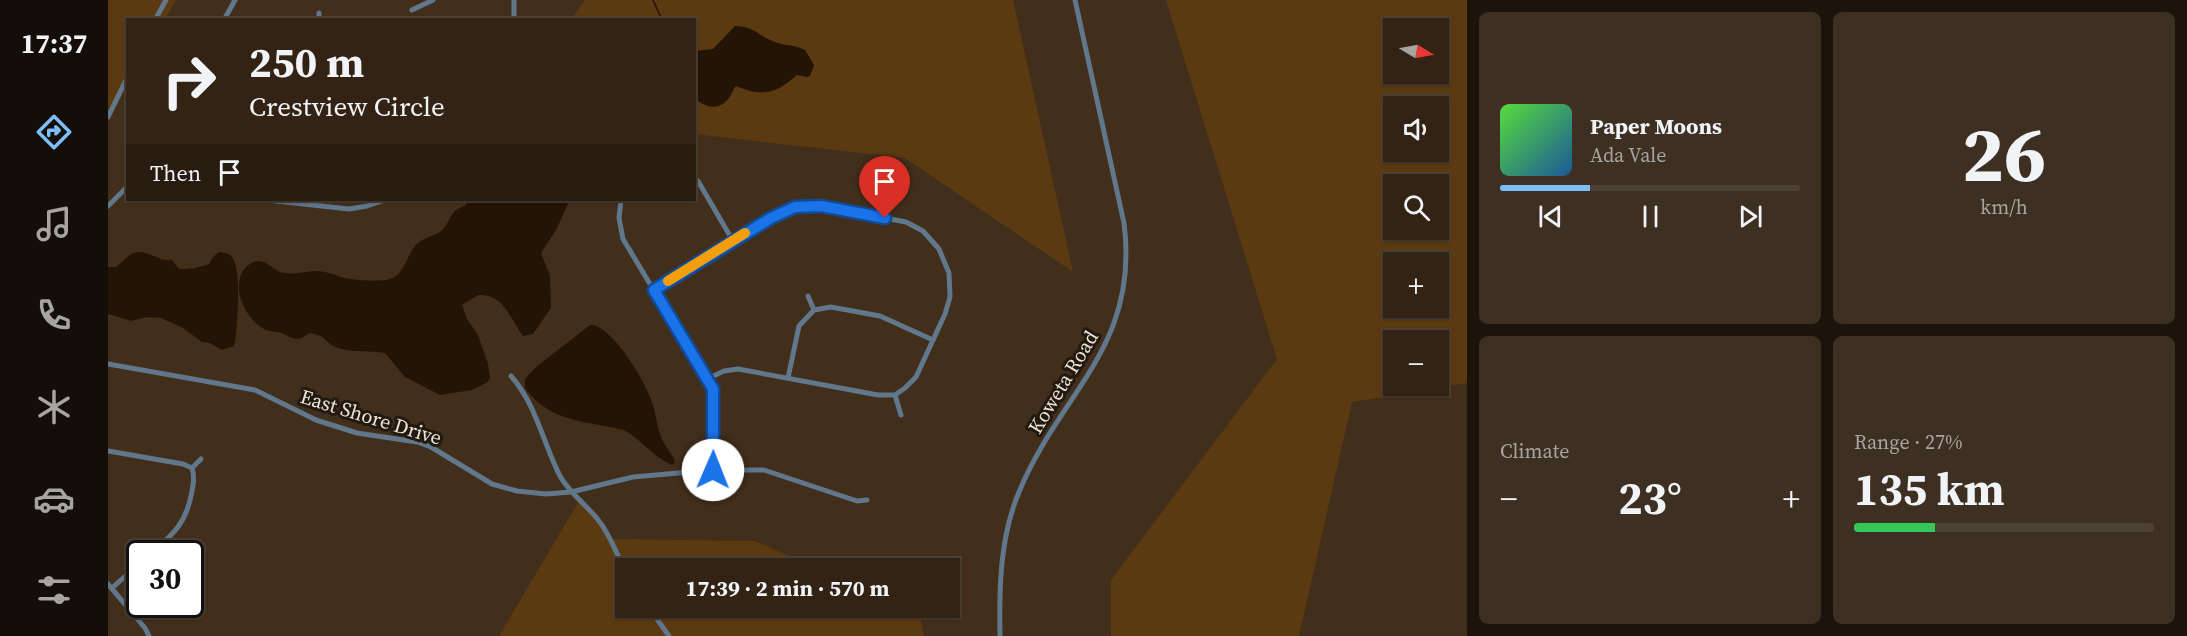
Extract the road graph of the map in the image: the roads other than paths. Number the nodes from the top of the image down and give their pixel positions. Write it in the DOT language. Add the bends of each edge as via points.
graph roads {
  1 [pos="166,0"];
  2 [pos="235,0"];
  3 [pos="433,0"];
  4 [pos="514,0"];
  5 [pos="1076,0"];
  6 [pos="412,10"];
  7 [pos="156,18"];
  8 [pos="225,18"];
  9 [pos="514,18"];
  10 [pos="126,80"];
  11 [pos="108,117"];
  12 [pos="698,181"];
  13 [pos="126,188"];
  14 [pos="276,201"];
  15 [pos="382,201"];
  16 [pos="621,201"];
  17 [pos="108,206"];
  18 [pos="733,241"];
  19 [pos="654,290"];
  20 [pos="808,296"];
  21 [pos="814,310"];
  22 [pos="933,340"];
  23 [pos="108,364"];
  24 [pos="512,376"];
  25 [pos="788,378"];
  26 [pos="707,379"];
  27 [pos="895,394"];
  28 [pos="901,415"];
  29 [pos="108,451"];
  30 [pos="201,459"];
  31 [pos="192,468"];
  32 [pos="713,470"];
  33 [pos="571,492"];
  34 [pos="867,500"];
  35 [pos="166,540"];
  36 [pos="620,558"];
  37 [pos="126,574"];
  38 [pos="110,586"];
  39 [pos="656,618"];
  40 [pos="149,636"];
  41 [pos="669,636"];
  42 [pos="1000,636"];
  1 -- 7 [label="street"];
  2 -- 8 [label="street"];
  3 -- 6 [label="street"];
  4 -- 9 [label="street"];
  5 -- 42 [label="street, Koweta Road" via="1124,223 1126,279 1107,343 1038,453 1018,493 1002,567"];
  10 -- 11 [label="street"];
  12 -- 18 [label="street"];
  13 -- 17 [label="street"];
  14 -- 15 [label="street" via="349,209"];
  16 -- 19 [label="street" via="623,239"];
  18 -- 19 [label="street"];
  18 -- 22 [label="street" via="795,207 821,206 906,222 923,231 939,249 949,273 950,297"];
  19 -- 26 [label="street"];
  20 -- 21 [label="street"];
  21 -- 22 [label="street" via="831,307 880,316"];
  21 -- 25 [label="street" via="800,326"];
  22 -- 27 [label="street" via="916,377"];
  23 -- 33 [label="street, East Shore Drive" via="255,390 316,420 357,433 431,447 492,484 546,494"];
  24 -- 33 [label="street" via="531,404 551,458"];
  25 -- 26 [label="street" via="738,369"];
  25 -- 27 [label="street" via="878,395"];
  26 -- 32 [label="street" via="714,397"];
  27 -- 28 [label="street"];
  29 -- 31 [label="street"];
  30 -- 31 [label="street"];
  31 -- 35 [label="street" via="194,481 186,516"];
  32 -- 33 [label="street, East Shore Drive" via="633,477"];
  32 -- 34 [label="street, East Shore Drive" via="764,470 857,501"];
  33 -- 36 [label="street" via="601,523"];
  37 -- 38 [label="street"];
  38 -- 40 [label="street"];
  39 -- 41 [label="street"];
}
